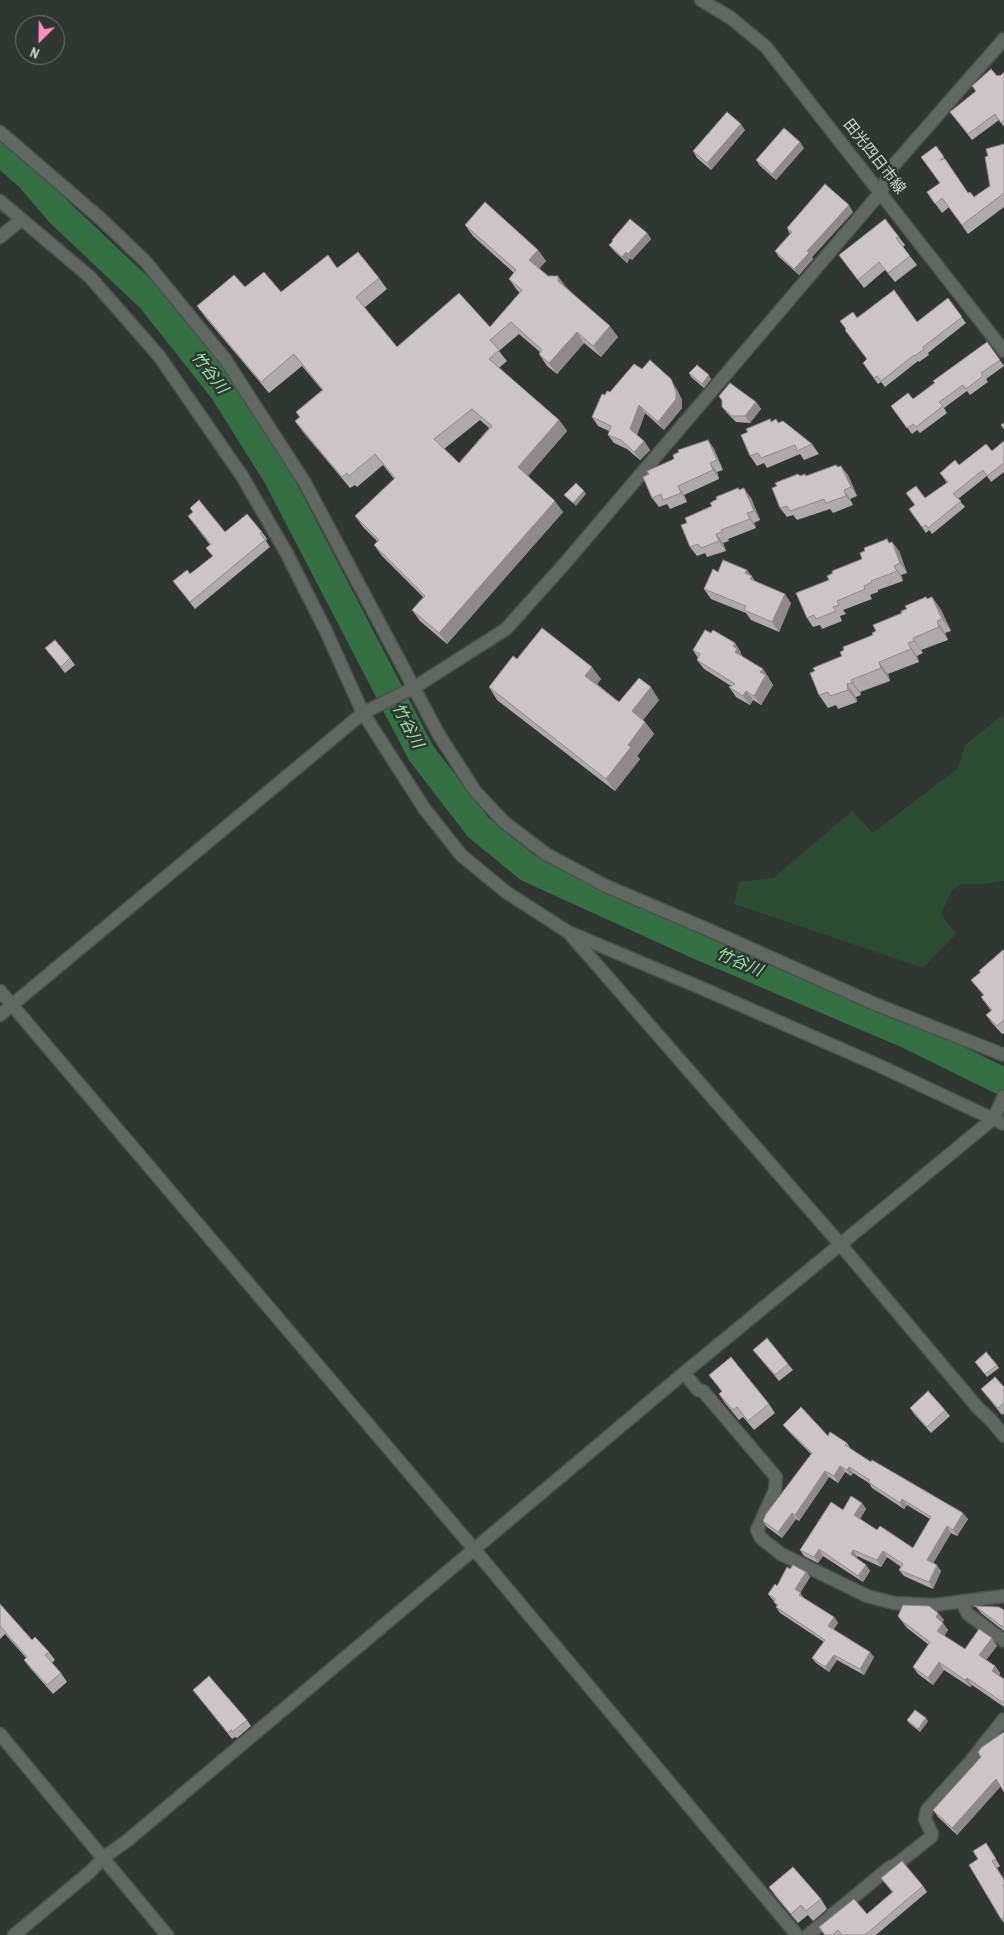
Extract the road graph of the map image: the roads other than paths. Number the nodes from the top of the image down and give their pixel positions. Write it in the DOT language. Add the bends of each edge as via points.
graph roads {
  1 [pos="701,0"];
  2 [pos="1004,39"];
  3 [pos="0,132"];
  4 [pos="881,192"];
  5 [pos="0,201"];
  6 [pos="21,220"];
  7 [pos="0,237"];
  8 [pos="1004,351"];
  9 [pos="410,688"];
  10 [pos="368,710"];
  11 [pos="568,932"];
  12 [pos="0,991"];
  13 [pos="12,1005"];
  14 [pos="0,1014"];
  15 [pos="1004,1055"];
  16 [pos="1004,1096"];
  17 [pos="999,1121"];
  18 [pos="840,1244"];
  19 [pos="684,1373"];
  20 [pos="1004,1436"];
  21 [pos="474,1549"];
  22 [pos="1004,1596"];
  23 [pos="962,1602"];
  24 [pos="1004,1642"];
  25 [pos="1004,1718"];
  26 [pos="0,1734"];
  27 [pos="102,1858"];
  28 [pos="14,1935"];
  29 [pos="167,1935"];
  30 [pos="797,1935"];
  31 [pos="808,1935"];
  1 -- 4 [label="street, 田光四日市線" via="731,18 766,47"];
  2 -- 4 [label="street" via="893,166"];
  3 -- 9 [label="street" via="145,261 225,359 305,483"];
  4 -- 8 [label="street, 田光四日市線"];
  4 -- 9 [label="street" via="506,629"];
  5 -- 6 [label="street"];
  6 -- 7 [label="street"];
  6 -- 10 [label="street" via="90,278 159,356 242,476 286,552"];
  9 -- 10 [label="street"];
  9 -- 15 [label="street" via="475,791 504,822 546,854 606,886 875,1004"];
  10 -- 11 [label="street" via="424,808 461,855 506,892"];
  10 -- 13 [label="street"];
  11 -- 17 [label="street"];
  11 -- 18 [label="street"];
  12 -- 13 [label="street"];
  13 -- 14 [label="street"];
  13 -- 21 [label="street"];
  16 -- 17 [label="street"];
  17 -- 18 [label="street"];
  18 -- 19 [label="street"];
  18 -- 20 [label="street"];
  19 -- 21 [label="street"];
  19 -- 23 [label="street" via="776,1477 776,1490 757,1530 761,1538 781,1554 879,1600 907,1604"];
  21 -- 27 [label="street" via="128,1840"];
  21 -- 30 [label="street"];
  22 -- 23 [label="street"];
  23 -- 24 [label="street" via="968,1614"];
  25 -- 31 [label="street" via="927,1810 925,1819 931,1837"];
  26 -- 27 [label="street"];
  27 -- 28 [label="street" via="91,1871"];
  27 -- 29 [label="street"];
}
